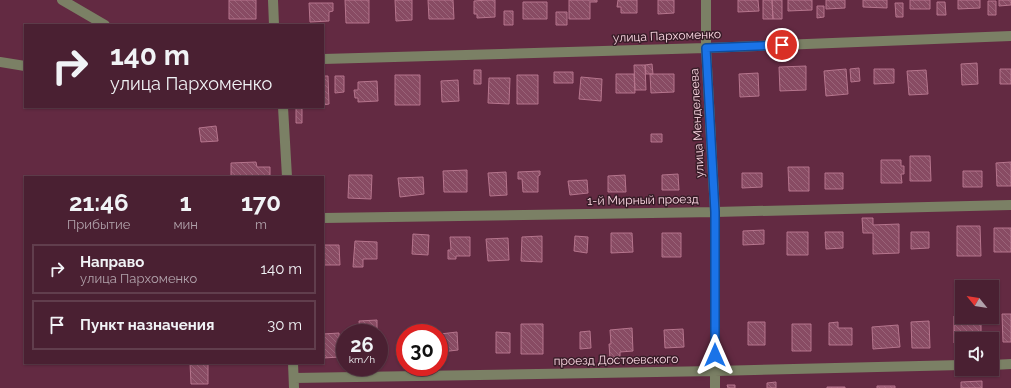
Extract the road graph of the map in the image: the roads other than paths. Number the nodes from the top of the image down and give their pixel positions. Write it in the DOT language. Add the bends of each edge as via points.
graph roads {
  1 [pos="62,0"];
  2 [pos="274,0"];
  3 [pos="706,0"];
  4 [pos="103,24"];
  5 [pos="274,24"];
  6 [pos="1011,36"];
  7 [pos="706,48"];
  8 [pos="324,59"];
  9 [pos="0,62"];
  10 [pos="24,66"];
  11 [pos="282,108"];
  12 [pos="286,176"];
  13 [pos="1011,205"];
  14 [pos="715,212"];
  15 [pos="324,218"];
  16 [pos="293,364"];
  17 [pos="999,364"];
  18 [pos="1011,364"];
  19 [pos="955,365"];
  20 [pos="715,371"];
  21 [pos="294,383"];
  22 [pos="715,388"];
  1 -- 4 [label="street"];
  2 -- 5 [label="street"];
  3 -- 7 [label="street, улица Менделеева"];
  6 -- 7 [label="street, улица Пархоменко"];
  7 -- 8 [label="street, улица Пархоменко"];
  7 -- 14 [label="street, улица Менделеева"];
  9 -- 10 [label="street"];
  11 -- 12 [label="street"];
  13 -- 14 [label="street, 1-й Мирный проезд"];
  14 -- 15 [label="street, 1-й Мирный проезд"];
  14 -- 20 [label="street, улица Менделеева"];
  16 -- 21 [label="street"];
  17 -- 18 [label="street"];
  19 -- 20 [label="street, проезд Достоевского"];
  20 -- 21 [label="street, проезд Достоевского"];
  20 -- 22 [label="street, улица Менделеева"];
}
